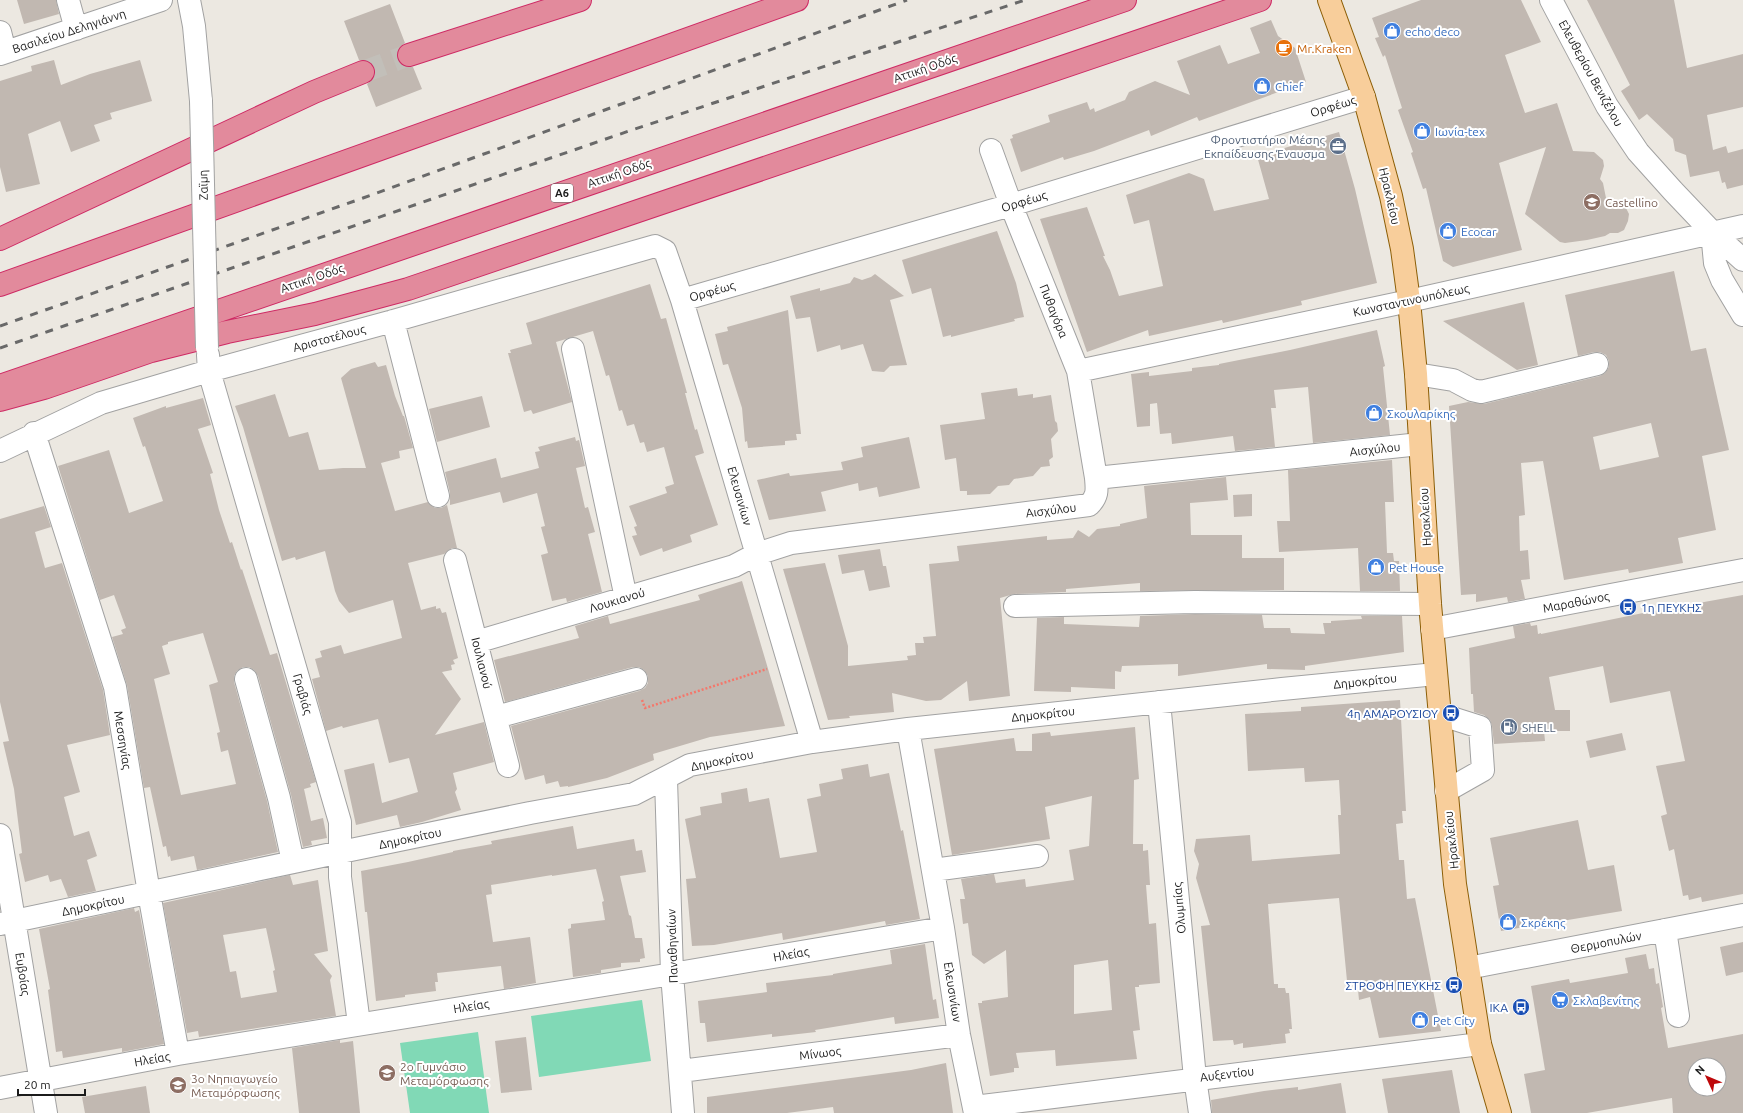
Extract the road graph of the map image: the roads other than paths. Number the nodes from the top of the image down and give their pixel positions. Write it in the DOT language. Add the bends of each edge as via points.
graph roads {
  1 [pos="68,0"];
  2 [pos="161,0"];
  3 [pos="189,0"];
  4 [pos="580,0"];
  5 [pos="797,0"];
  6 [pos="1125,0"];
  7 [pos="1260,0"];
  8 [pos="1328,0"];
  9 [pos="1551,2"];
  10 [pos="76,29"];
  11 [pos="2,46"];
  12 [pos="409,55"];
  13 [pos="363,72"];
  14 [pos="1364,97"];
  15 [pos="991,150"];
  16 [pos="1011,205"];
  17 [pos="1743,226"];
  18 [pos="1712,232"];
  19 [pos="0,239"];
  20 [pos="665,251"];
  21 [pos="1743,260"];
  22 [pos="0,285"];
  23 [pos="682,300"];
  24 [pos="1409,301"];
  25 [pos="1743,315"];
  26 [pos="393,321"];
  27 [pos="573,350"];
  28 [pos="1598,364"];
  29 [pos="209,371"];
  30 [pos="1078,371"];
  31 [pos="1416,374"];
  32 [pos="0,386"];
  33 [pos="0,400"];
  34 [pos="34,434"];
  35 [pos="1420,444"];
  36 [pos="0,451"];
  37 [pos="1096,478"];
  38 [pos="438,496"];
  39 [pos="757,554"];
  40 [pos="455,560"];
  41 [pos="1743,570"];
  42 [pos="626,598"];
  43 [pos="1430,604"];
  44 [pos="1014,606"];
  45 [pos="1432,629"];
  46 [pos="476,642"];
  47 [pos="1436,674"];
  48 [pos="246,679"];
  49 [pos="636,679"];
  50 [pos="1159,702"];
  51 [pos="1439,714"];
  52 [pos="496,717"];
  53 [pos="908,729"];
  54 [pos="812,742"];
  55 [pos="508,766"];
  56 [pos="666,779"];
  57 [pos="1446,791"];
  58 [pos="0,835"];
  59 [pos="341,852"];
  60 [pos="1037,856"];
  61 [pos="293,862"];
  62 [pos="933,870"];
  63 [pos="149,893"];
  64 [pos="1743,915"];
  65 [pos="7,923"];
  66 [pos="943,928"];
  67 [pos="1665,930"];
  68 [pos="1468,968"];
  69 [pos="672,974"];
  70 [pos="1678,1016"];
  71 [pos="358,1024"];
  72 [pos="959,1035"];
  73 [pos="1480,1044"];
  74 [pos="178,1054"];
  75 [pos="681,1072"];
  76 [pos="1195,1078"];
  77 [pos="40,1080"];
  78 [pos="0,1088"];
  79 [pos="974,1110"];
  80 [pos="46,1113"];
  81 [pos="683,1113"];
  82 [pos="1200,1113"];
  83 [pos="1500,1113"];
  1 -- 10 [label="street"];
  2 -- 10 [label="street, Βασιλείου Δεληγιάννη"];
  3 -- 29 [label="street, Ζαϊμη, bridge" via="201,101"];
  4 -- 12 [label="highway"];
  5 -- 22 [label="highway"];
  6 -- 32 [label="highway, Αττική Οδός / Α6"];
  7 -- 33 [label="highway" via="408,289 315,314 151,351 44,388"];
  8 -- 14 [label="main road, Ηρακλείου"];
  9 -- 18 [label="street, Ελευθερίου Βενιζέλου" via="1607,106 1638,152"];
  10 -- 11 [label="street, Βασιλείου Δεληγιάννη"];
  13 -- 19 [label="highway" via="314,92"];
  14 -- 16 [label="street, Ορφέως"];
  14 -- 24 [label="main road, Ηρακλείου" via="1391,196"];
  15 -- 16 [label="street, Πυθαγόρα"];
  16 -- 23 [label="street, Ορφέως"];
  16 -- 30 [label="street, Πυθαγόρα"];
  17 -- 18 [label="street, Κωνσταντινουπόλεως"];
  18 -- 21 [label="street, Ελευθερίου Βενιζέλου"];
  18 -- 24 [label="street, Κωνσταντινουπόλεως"];
  18 -- 25 [label="street" via="1715,263"];
  20 -- 23 [label="street, Ελευσινίων"];
  20 -- 26 [label="street, Αριστοτέλους" via="655,246"];
  23 -- 39 [label="street, Ελευσινίων"];
  24 -- 30 [label="street, Κωνσταντινουπόλεως"];
  24 -- 31 [label="main road, Ηρακλείου"];
  26 -- 29 [label="street, Αριστοτέλους"];
  26 -- 38 [label="street"];
  27 -- 42 [label="street"];
  28 -- 31 [label="street" via="1481,392 1453,380"];
  29 -- 34 [label="street, Αριστοτέλους" via="101,403"];
  29 -- 59 [label="street, Γραβιάς" via="340,822"];
  30 -- 37 [label="street, Πυθαγόρα"];
  31 -- 35 [label="main road, Ηρακλείου"];
  34 -- 36 [label="street, Αριστοτέλους"];
  34 -- 63 [label="street, Μεσσηνίας" via="115,687"];
  35 -- 37 [label="street, Αισχύλου"];
  35 -- 43 [label="main road, Ηρακλείου"];
  37 -- 39 [label="street, Αισχύλου" via="1096,498 1089,505 791,543"];
  39 -- 42 [label="street, Λουκιανού" via="734,566"];
  39 -- 54 [label="street, Ελευσινίων"];
  40 -- 46 [label="street, Ιουλιανού"];
  41 -- 45 [label="street, Μαραθώνος"];
  42 -- 46 [label="street, Λουκιανού"];
  43 -- 44 [label="street" via="1195,602"];
  43 -- 45 [label="main road, Ηρακλείου"];
  45 -- 47 [label="main road, Ηρακλείου"];
  46 -- 52 [label="street, Ιουλιανού"];
  47 -- 50 [label="street, Δημοκρίτου"];
  47 -- 51 [label="main road, Ηρακλείου"];
  48 -- 61 [label="street" via="279,798"];
  49 -- 52 [label="street"];
  50 -- 53 [label="street, Δημοκρίτου"];
  50 -- 76 [label="street, Ολυμπίας"];
  51 -- 57 [label="main road, Ηρακλείου"];
  51 -- 57 [label="street" via="1480,727 1483,770"];
  52 -- 55 [label="street, Ιουλιανού"];
  53 -- 54 [label="street, Δημοκρίτου"];
  53 -- 62 [label="street, Ελευσινίων"];
  54 -- 56 [label="street, Δημοκρίτου" via="690,765"];
  56 -- 59 [label="street, Δημοκρίτου" via="634,794"];
  56 -- 69 [label="street, Παναθηναίων"];
  57 -- 68 [label="main road, Ηρακλείου" via="1455,884"];
  58 -- 65 [label="street, Ευβοίας"];
  59 -- 61 [label="street, Δημοκρίτου"];
  59 -- 71 [label="street, Γραβιάς" via="340,877"];
  60 -- 62 [label="street"];
  61 -- 63 [label="street, Δημοκρίτου"];
  62 -- 66 [label="street, Ελευσινίων"];
  63 -- 65 [label="street, Δημοκρίτου"];
  63 -- 74 [label="street, Μεσσηνίας"];
  64 -- 67 [label="street, Θερμοπυλών"];
  65 -- 77 [label="street, Ευβοίας"];
  66 -- 69 [label="street, Ηλείας"];
  66 -- 72 [label="street, Ελευσινίων"];
  67 -- 68 [label="street, Θερμοπυλών"];
  67 -- 70 [label="street"];
  68 -- 73 [label="main road, Ηρακλείου"];
  69 -- 71 [label="street, Ηλείας"];
  69 -- 75 [label="street, Παναθηναίων"];
  71 -- 74 [label="street, Ηλείας"];
  72 -- 75 [label="street, Μίνωος"];
  72 -- 79 [label="street, Ελευσινίων"];
  73 -- 76 [label="street, Αυξεντίου"];
  73 -- 83 [label="main road, Ηρακλείου"];
  74 -- 77 [label="street, Ηλείας"];
  75 -- 81 [label="street, Παναθηναίων"];
  76 -- 79 [label="street, Αυξεντίου"];
  76 -- 82 [label="street, Ολυμπίας"];
  77 -- 78 [label="street, Ηλείας"];
  77 -- 80 [label="street, Ευβοίας"];
}
